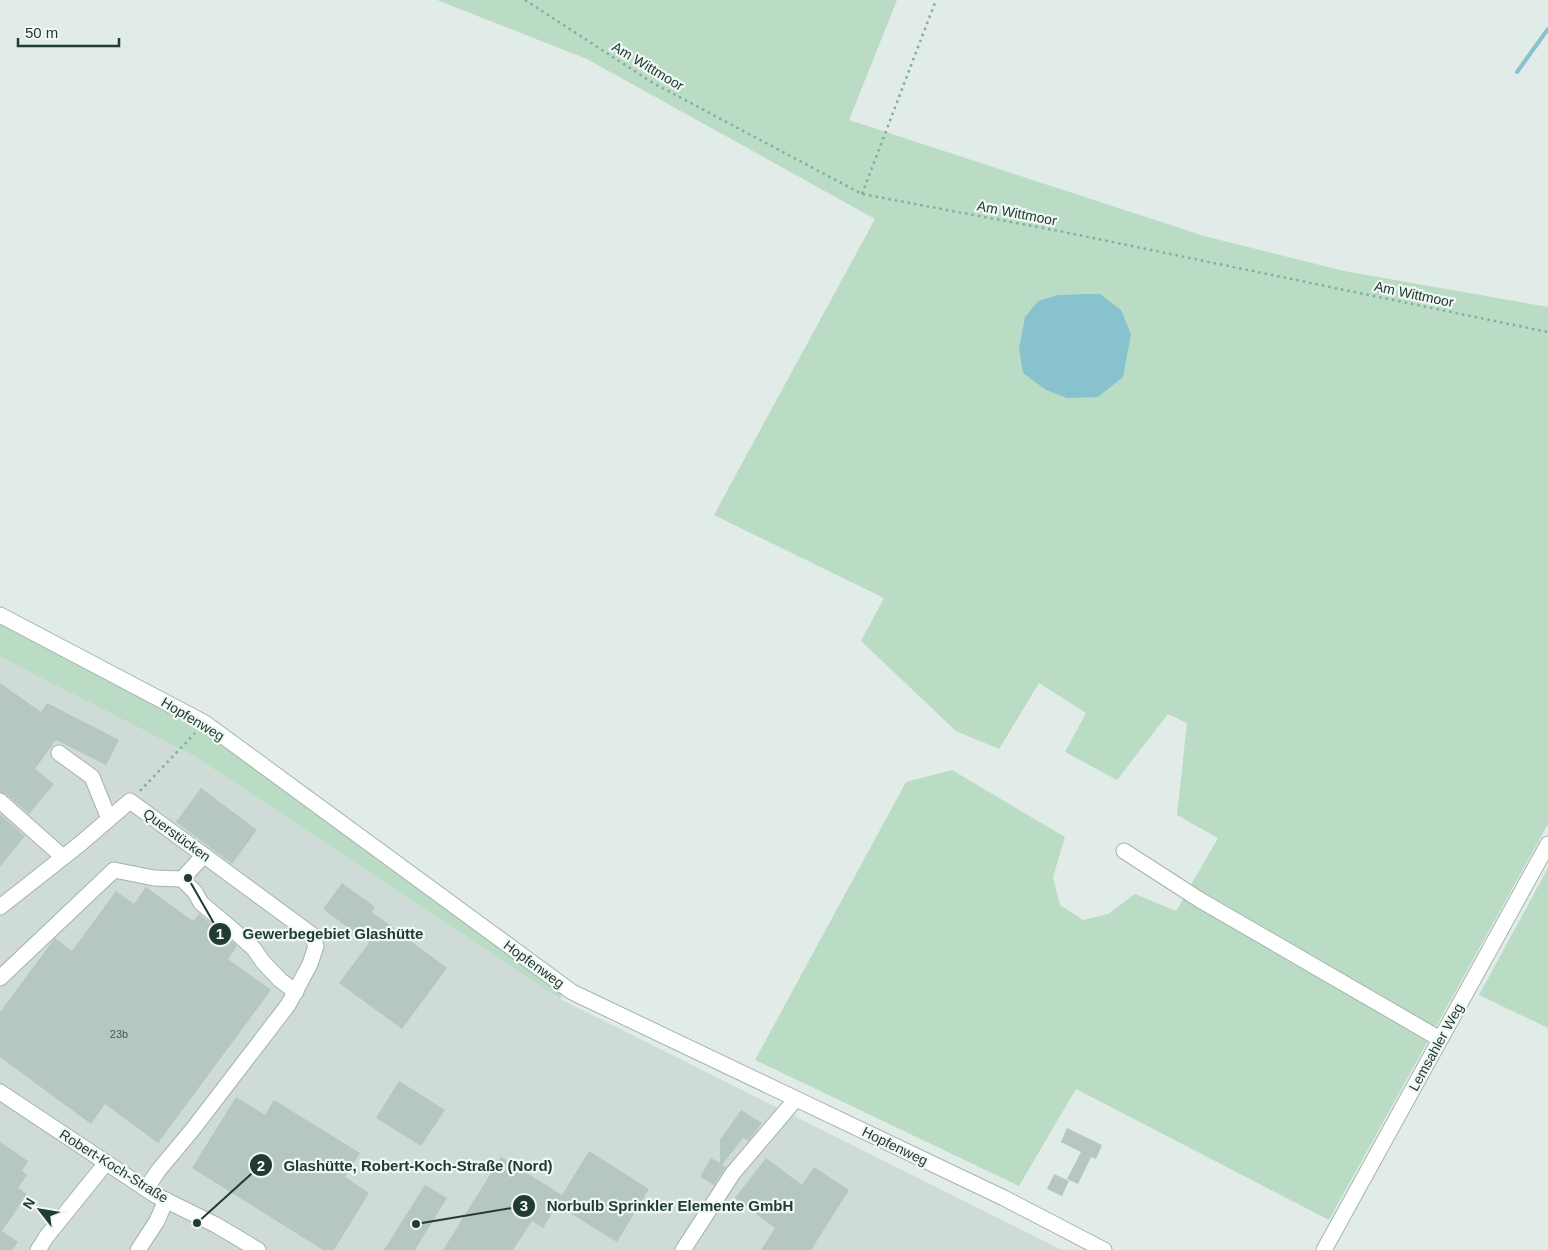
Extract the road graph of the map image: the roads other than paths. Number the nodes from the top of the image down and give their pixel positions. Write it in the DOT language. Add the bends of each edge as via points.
graph roads {
  1 [pos="0,615"];
  2 [pos="59,753"];
  3 [pos="0,801"];
  4 [pos="109,819"];
  5 [pos="1548,844"];
  6 [pos="1124,851"];
  7 [pos="204,855"];
  8 [pos="63,857"];
  9 [pos="182,879"];
  10 [pos="0,906"];
  11 [pos="0,978"];
  12 [pos="296,992"];
  13 [pos="1440,1039"];
  14 [pos="0,1092"];
  15 [pos="796,1099"];
  16 [pos="106,1163"];
  17 [pos="146,1189"];
  18 [pos="166,1200"];
  19 [pos="38,1250"];
  20 [pos="138,1250"];
  21 [pos="258,1250"];
  22 [pos="683,1250"];
  23 [pos="1104,1250"];
  24 [pos="1324,1250"];
  1 -- 15 [label="street, Hopfenweg" via="205,723 572,992"];
  2 -- 4 [label="street" via="92,777"];
  3 -- 8 [label="street"];
  4 -- 7 [label="street, Querstücken" via="130,801"];
  4 -- 8 [label="street, Querstücken"];
  5 -- 13 [label="street, Lemsahler Weg"];
  6 -- 13 [label="street" via="1209,905"];
  7 -- 9 [label="street"];
  7 -- 12 [label="street, Querstücken" via="311,934 316,946"];
  8 -- 10 [label="street, Querstücken"];
  9 -- 11 [label="street" via="154,878 114,870"];
  9 -- 12 [label="street" via="195,892 200,903 254,949 280,980"];
  12 -- 17 [label="street"];
  13 -- 24 [label="street, Lemsahler Weg"];
  14 -- 16 [label="street, Robert-Koch-Straße"];
  15 -- 22 [label="street" via="734,1173"];
  15 -- 23 [label="street, Hopfenweg" via="1004,1198"];
  16 -- 17 [label="street, Robert-Koch-Straße"];
  16 -- 19 [label="street"];
  17 -- 18 [label="street, Robert-Koch-Straße"];
  18 -- 20 [label="street"];
  18 -- 21 [label="street, Robert-Koch-Straße"];
}
